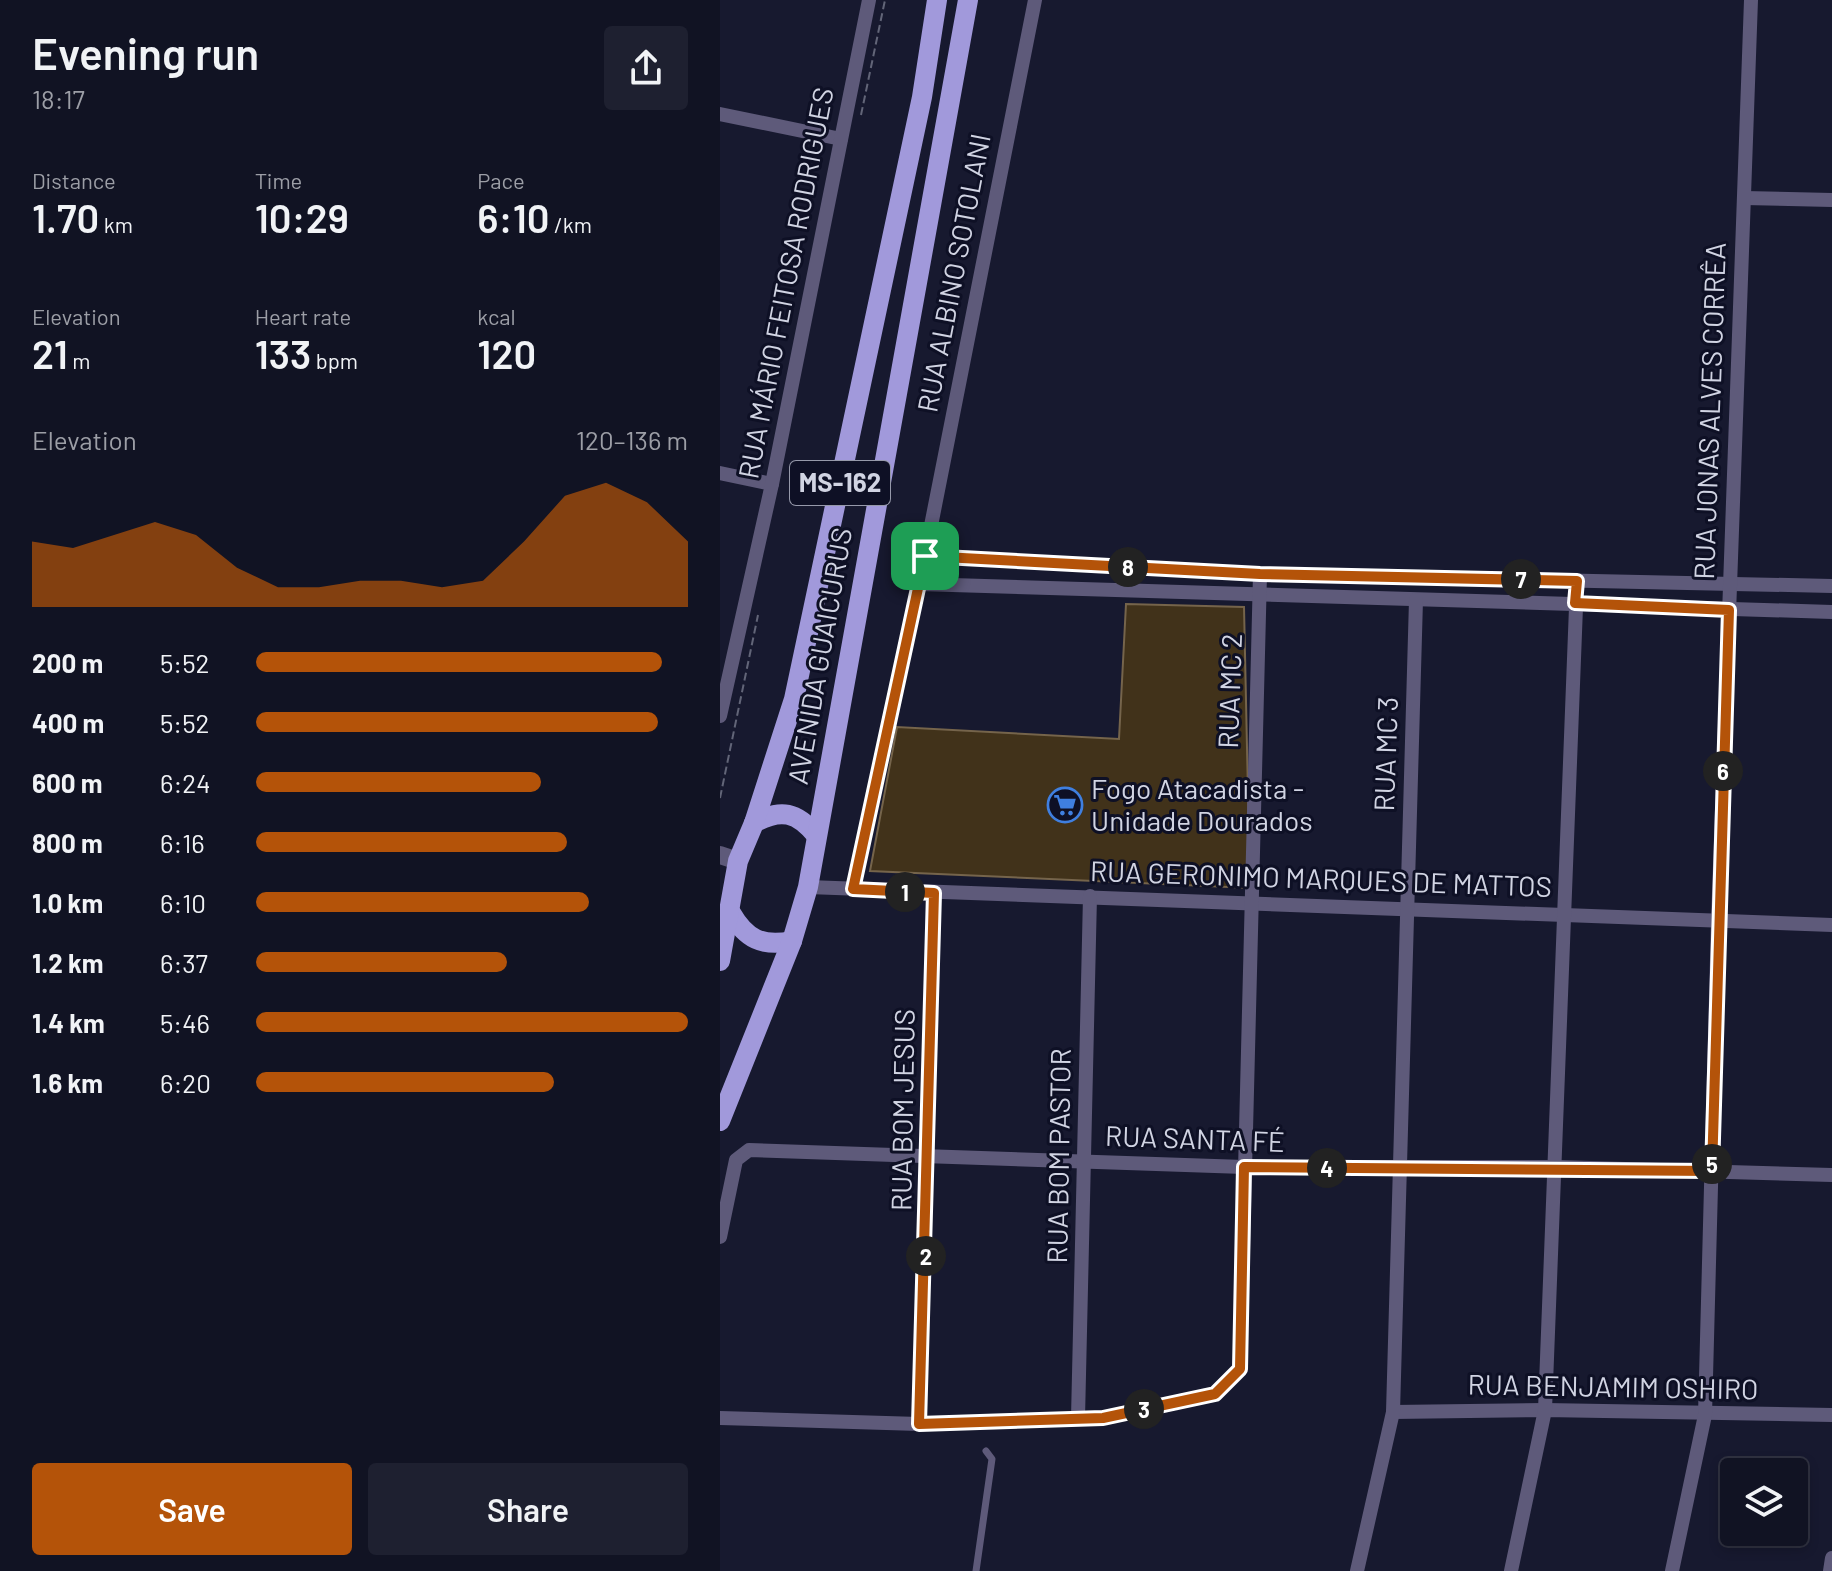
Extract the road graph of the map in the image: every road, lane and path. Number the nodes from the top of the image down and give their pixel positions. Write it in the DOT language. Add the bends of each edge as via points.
graph roads {
  1 [pos="869,0"];
  2 [pos="937,0"];
  3 [pos="968,0"];
  4 [pos="1035,0"];
  5 [pos="1751,0"];
  6 [pos="720,114"];
  7 [pos="841,139"];
  8 [pos="1744,198"];
  9 [pos="1832,200"];
  10 [pos="720,473"];
  11 [pos="772,484"];
  12 [pos="925,556"];
  13 [pos="1260,574"];
  14 [pos="1577,581"];
  15 [pos="919,584"];
  16 [pos="1730,584"];
  17 [pos="1832,586"];
  18 [pos="1259,597"];
  19 [pos="1416,600"];
  20 [pos="1575,603"];
  21 [pos="1729,610"];
  22 [pos="1832,612"];
  23 [pos="720,716"];
  24 [pos="754,823"];
  25 [pos="816,835"];
  26 [pos="729,858"];
  27 [pos="808,887"];
  28 [pos="853,889"];
  29 [pos="934,893"];
  30 [pos="1090,896"];
  31 [pos="1250,905"];
  32 [pos="1407,909"];
  33 [pos="731,913"];
  34 [pos="1564,915"];
  35 [pos="1718,921"];
  36 [pos="1832,925"];
  37 [pos="792,941"];
  38 [pos="720,961"];
  39 [pos="720,1121"];
  40 [pos="928,1154"];
  41 [pos="1086,1162"];
  42 [pos="1244,1167"];
  43 [pos="1557,1167"];
  44 [pos="1400,1169"];
  45 [pos="1712,1171"];
  46 [pos="1832,1175"];
  47 [pos="720,1237"];
  48 [pos="1545,1410"];
  49 [pos="1393,1412"];
  50 [pos="1705,1415"];
  51 [pos="1832,1415"];
  52 [pos="720,1418"];
  53 [pos="1078,1418"];
  54 [pos="919,1424"];
  55 [pos="986,1451"];
  56 [pos="1832,1558"];
  57 [pos="976,1571"];
  58 [pos="1357,1571"];
  59 [pos="1511,1571"];
  60 [pos="1672,1571"];
  61 [pos="1830,1571"];
  1 -- 7 [label="street, RUA MÁRIO FEITOSA RODRIGUES"];
  2 -- 24 [label="main road, AVENIDA GUAICURUS / MS-162" via="922,97 794,699"];
  3 -- 25 [label="main road, AVENIDA GUAICURUS / MS-162"];
  4 -- 12 [label="street, RUA ALBINO SOTOLANI"];
  5 -- 8 [label="street, RUA JONAS ALVES CORRÊA"];
  6 -- 7 [label="street"];
  7 -- 11 [label="street, RUA MÁRIO FEITOSA RODRIGUES"];
  8 -- 9 [label="street"];
  8 -- 16 [label="street, RUA JONAS ALVES CORRÊA"];
  10 -- 11 [label="street"];
  11 -- 23 [label="street, RUA MÁRIO FEITOSA RODRIGUES"];
  12 -- 13 [label="street"];
  12 -- 15 [label="street, RUA ALBINO SOTOLANI"];
  13 -- 14 [label="street"];
  13 -- 18 [label="street, RUA MC 2"];
  14 -- 16 [label="street"];
  14 -- 20 [label="street"];
  15 -- 18 [label="street"];
  15 -- 28 [label="street, RUA ALBINO SOTOLANI"];
  16 -- 17 [label="street"];
  16 -- 21 [label="street, RUA JONAS ALVES CORRÊA"];
  18 -- 19 [label="street"];
  18 -- 31 [label="street, RUA MC 2"];
  19 -- 20 [label="street"];
  19 -- 32 [label="street, RUA MC 3"];
  20 -- 21 [label="street"];
  20 -- 34 [label="street"];
  21 -- 22 [label="street"];
  21 -- 35 [label="street, RUA JONAS ALVES CORRÊA"];
  24 -- 25 [label="main road" via="768,815 792,814"];
  24 -- 26 [label="main road, AVENIDA GUAICURUS / MS-162"];
  25 -- 27 [label="main road, AVENIDA GUAICURUS / MS-162"];
  26 -- 33 [label="main road, AVENIDA GUAICURUS / MS-162"];
  27 -- 28 [label="street, RUA GERONIMO MARQUES DE MATTOS"];
  27 -- 37 [label="main road, AVENIDA GUAICURUS / MS-162"];
  28 -- 29 [label="street, RUA GERONIMO MARQUES DE MATTOS"];
  29 -- 30 [label="street, RUA GERONIMO MARQUES DE MATTOS"];
  29 -- 40 [label="street, RUA BOM JESUS"];
  30 -- 31 [label="street, RUA GERONIMO MARQUES DE MATTOS"];
  30 -- 41 [label="street, RUA BOM PASTOR"];
  31 -- 32 [label="street, RUA GERONIMO MARQUES DE MATTOS"];
  31 -- 42 [label="street, RUA MC 2"];
  32 -- 34 [label="street, RUA GERONIMO MARQUES DE MATTOS"];
  32 -- 44 [label="street, RUA MC 3"];
  33 -- 37 [label="main road" via="743,933 761,943"];
  33 -- 38 [label="main road, AVENIDA GUAICURUS / MS-162"];
  34 -- 35 [label="street, RUA GERONIMO MARQUES DE MATTOS"];
  34 -- 43 [label="street"];
  35 -- 36 [label="street, RUA GERONIMO MARQUES DE MATTOS"];
  35 -- 45 [label="street, RUA JONAS ALVES CORRÊA"];
  37 -- 39 [label="main road, AVENIDA GUAICURUS / MS-162"];
  40 -- 41 [label="street, RUA SANTA FÉ"];
  40 -- 47 [label="street, RUA SANTA FÉ" via="749,1150 736,1160"];
  40 -- 54 [label="street, RUA BOM JESUS"];
  41 -- 42 [label="street, RUA SANTA FÉ"];
  41 -- 53 [label="street, RUA BOM PASTOR"];
  42 -- 44 [label="street, RUA SANTA FÉ"];
  42 -- 53 [label="street, RUA MC 2" via="1240,1369 1215,1394 1103,1418"];
  43 -- 44 [label="street, RUA SANTA FÉ"];
  43 -- 45 [label="street, RUA SANTA FÉ"];
  43 -- 48 [label="street"];
  44 -- 49 [label="street, RUA MC 3"];
  45 -- 46 [label="street, RUA SANTA FÉ"];
  45 -- 50 [label="street, RUA JONAS ALVES CORRÊA"];
  48 -- 49 [label="street, RUA BENJAMIM OSHIRO"];
  48 -- 50 [label="street, RUA BENJAMIM OSHIRO"];
  48 -- 59 [label="street"];
  49 -- 58 [label="street, RUA MC 3"];
  50 -- 51 [label="street, RUA BENJAMIM OSHIRO"];
  50 -- 60 [label="street, RUA JONAS ALVES CORRÊA"];
  52 -- 54 [label="street"];
  53 -- 54 [label="street"];
  55 -- 57 [label="lane" via="992,1459"];
  56 -- 61 [label="street"];
}
